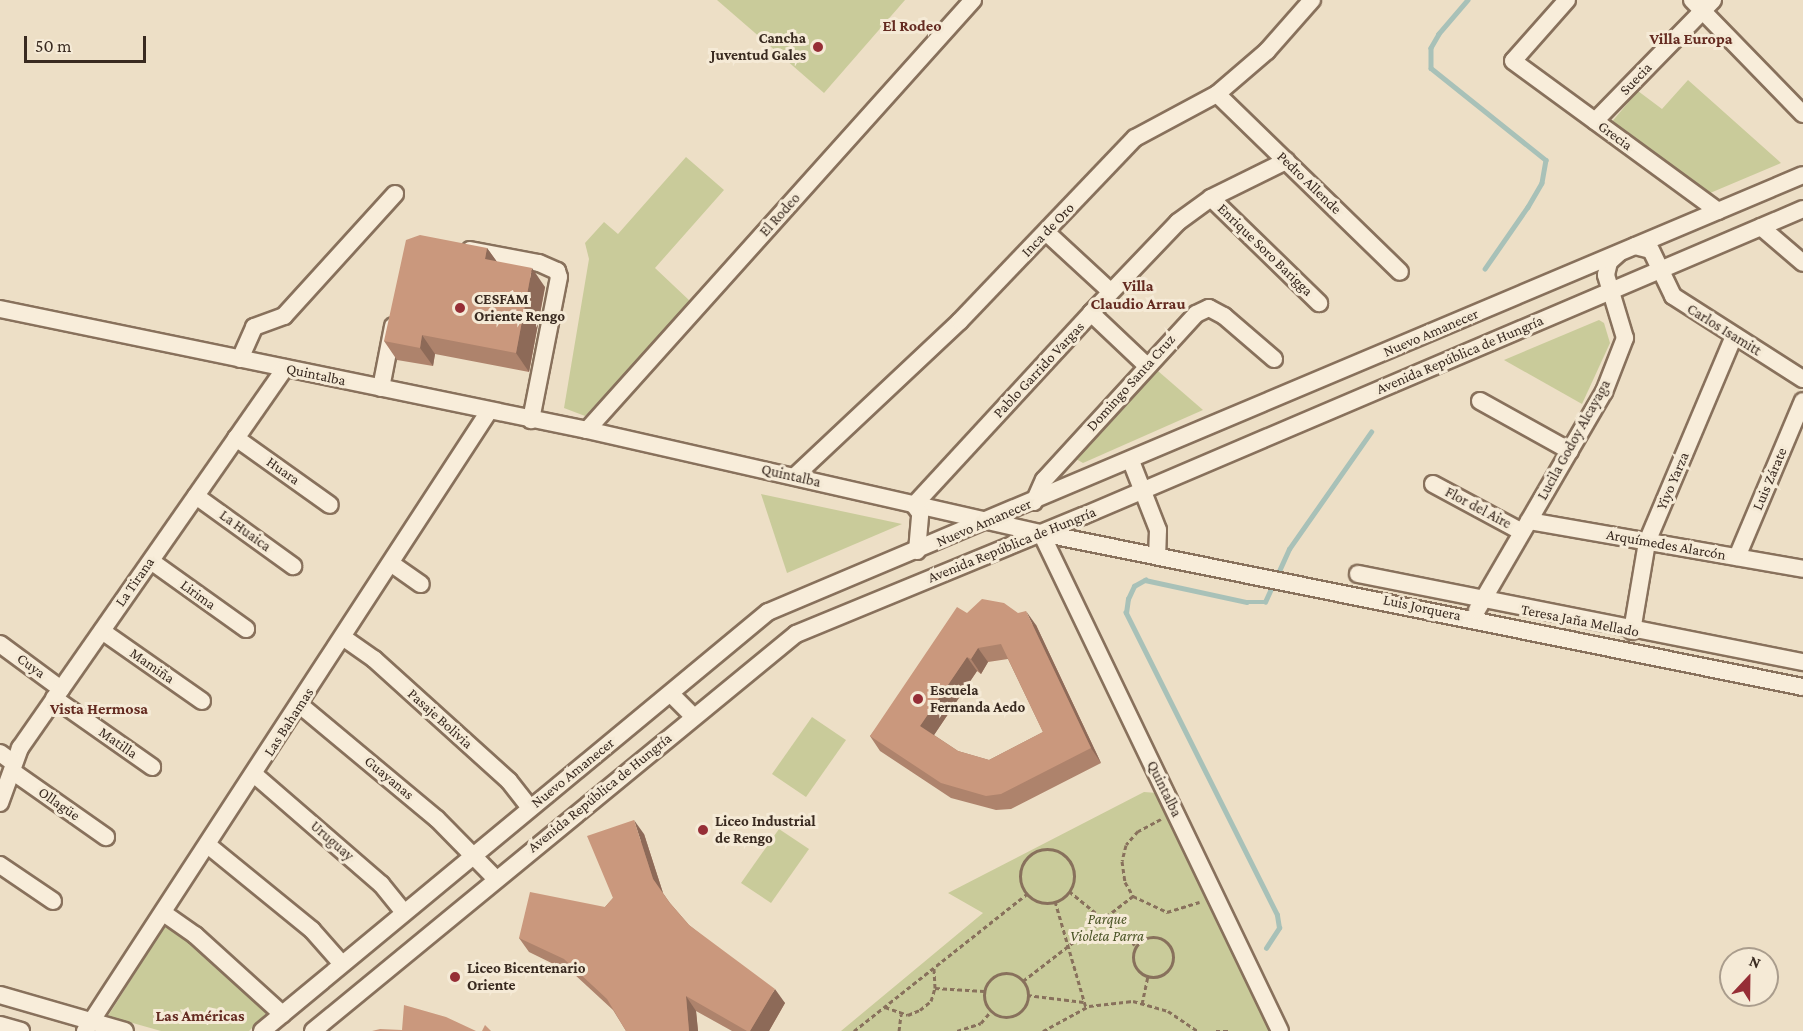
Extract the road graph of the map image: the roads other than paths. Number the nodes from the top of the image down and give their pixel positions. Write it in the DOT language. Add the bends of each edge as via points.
graph roads {
  1 [pos="973,0"];
  2 [pos="1312,0"];
  3 [pos="1567,0"];
  4 [pos="1703,4"];
  5 [pos="1217,93"];
  6 [pos="1803,114"];
  7 [pos="1595,121"];
  8 [pos="1286,161"];
  9 [pos="1803,175"];
  10 [pos="395,194"];
  11 [pos="1211,198"];
  12 [pos="1803,208"];
  13 [pos="1718,211"];
  14 [pos="1761,227"];
  15 [pos="1046,232"];
  16 [pos="1635,246"];
  17 [pos="453,247"];
  18 [pos="1618,254"];
  19 [pos="1803,263"];
  20 [pos="1660,269"];
  21 [pos="1400,272"];
  22 [pos="1610,291"];
  23 [pos="1111,292"];
  24 [pos="1319,303"];
  25 [pos="0,309"];
  26 [pos="396,311"];
  27 [pos="1091,313"];
  28 [pos="1734,336"];
  29 [pos="240,359"];
  30 [pos="1274,359"];
  31 [pos="1146,365"];
  32 [pos="285,368"];
  33 [pos="1803,379"];
  34 [pos="381,388"];
  35 [pos="1480,401"];
  36 [pos="1803,401"];
  37 [pos="489,411"];
  38 [pos="531,420"];
  39 [pos="587,430"];
  40 [pos="236,438"];
  41 [pos="1570,451"];
  42 [pos="1131,461"];
  43 [pos="795,476"];
  44 [pos="1433,484"];
  45 [pos="1143,489"];
  46 [pos="196,496"];
  47 [pos="1034,502"];
  48 [pos="330,505"];
  49 [pos="914,505"];
  50 [pos="989,522"];
  51 [pos="1526,526"];
  52 [pos="1041,533"];
  53 [pos="1647,542"];
  54 [pos="917,551"];
  55 [pos="1157,555"];
  56 [pos="1737,557"];
  57 [pos="151,561"];
  58 [pos="392,564"];
  59 [pos="293,566"];
  60 [pos="1803,569"];
  61 [pos="1358,574"];
  62 [pos="421,584"];
  63 [pos="1480,601"];
  64 [pos="1473,620"];
  65 [pos="246,629"];
  66 [pos="102,631"];
  67 [pos="1632,631"];
  68 [pos="344,638"];
  69 [pos="0,644"];
  70 [pos="1803,662"];
  71 [pos="1803,687"];
  72 [pos="58,694"];
  73 [pos="671,694"];
  74 [pos="202,701"];
  75 [pos="300,705"];
  76 [pos="693,716"];
  77 [pos="8,763"];
  78 [pos="152,768"];
  79 [pos="255,775"];
  80 [pos="1,800"];
  81 [pos="530,808"];
  82 [pos="106,837"];
  83 [pos="209,846"];
  84 [pos="474,853"];
  85 [pos="0,865"];
  86 [pos="496,879"];
  87 [pos="53,901"];
  88 [pos="404,912"];
  89 [pos="165,914"];
  90 [pos="342,964"];
  91 [pos="0,995"];
  92 [pos="282,1014"];
  93 [pos="87,1026"];
  94 [pos="125,1031"];
  95 [pos="262,1031"];
  96 [pos="313,1031"];
  97 [pos="1280,1031"];
  1 -- 39 [label="street, El Rodeo"];
  2 -- 5 [label="street, Inca de Oro" via="1267,51"];
  3 -- 7 [label="street, Grecia" via="1513,61"];
  4 -- 6 [label="street"];
  4 -- 7 [label="street, Suecia"];
  5 -- 8 [label="street, Pedro Allende"];
  5 -- 15 [label="street, Inca de Oro" via="1135,138"];
  7 -- 13 [label="street, Grecia"];
  8 -- 11 [label="street, Pablo Garrido Vargas"];
  8 -- 21 [label="street, Pedro Allende"];
  9 -- 13 [label="street, Nuevo Amanecer"];
  10 -- 29 [label="street" via="284,316 254,327"];
  11 -- 23 [label="street, Pablo Garrido Vargas" via="1178,222"];
  11 -- 24 [label="street, Enrique Soro Barigga"];
  12 -- 14 [label="street, Avenida República de Hungría"];
  13 -- 16 [label="street, Nuevo Amanecer"];
  14 -- 19 [label="street"];
  14 -- 20 [label="street, Avenida República de Hungría"];
  15 -- 23 [label="street"];
  15 -- 43 [label="street, Inca de Oro" via="960,321"];
  16 -- 18 [label="street, Nuevo Amanecer"];
  16 -- 20 [label="street, Carlos Isamitt" via="1651,250"];
  17 -- 38 [label="street" via="539,263 557,271 559,277"];
  18 -- 22 [label="street, Lucila Godoy Alcayaga" via="1606,269"];
  18 -- 42 [label="street, Nuevo Amanecer"];
  20 -- 22 [label="street, Avenida República de Hungría"];
  20 -- 28 [label="street, Carlos Isamitt" via="1673,296"];
  22 -- 41 [label="street, Lucila Godoy Alcayaga" via="1625,338 1604,392"];
  22 -- 45 [label="street, Avenida República de Hungría"];
  23 -- 27 [label="street, Pablo Garrido Vargas"];
  25 -- 29 [label="street, Quintalba"];
  26 -- 34 [label="street"];
  27 -- 31 [label="street"];
  27 -- 49 [label="street, Pablo Garrido Vargas"];
  28 -- 33 [label="street, Carlos Isamitt"];
  28 -- 53 [label="street, Yiyo Yarza"];
  29 -- 32 [label="street, Quintalba"];
  30 -- 31 [label="street, Domingo Santa Cruz" via="1209,308 1196,314"];
  31 -- 47 [label="street, Domingo Santa Cruz" via="1044,480"];
  32 -- 34 [label="street, Quintalba"];
  32 -- 40 [label="street, La Tirana"];
  34 -- 37 [label="street, Quintalba"];
  35 -- 41 [label="street"];
  36 -- 56 [label="street, Luis Zárate"];
  37 -- 38 [label="street, Quintalba"];
  37 -- 58 [label="street, Las Bahamas"];
  38 -- 39 [label="street, Quintalba"];
  39 -- 43 [label="street, Quintalba"];
  40 -- 46 [label="street, La Tirana"];
  40 -- 48 [label="street, Huara"];
  41 -- 51 [label="street, Lucila Godoy Alcayaga"];
  42 -- 45 [label="street"];
  42 -- 47 [label="street, Nuevo Amanecer"];
  43 -- 49 [label="street, Quintalba"];
  44 -- 51 [label="street, Flor del Aire"];
  45 -- 52 [label="street, Avenida República de Hungría"];
  45 -- 55 [label="street" via="1158,530"];
  46 -- 57 [label="street, La Tirana"];
  46 -- 59 [label="street, La Huaica"];
  47 -- 50 [label="street, Nuevo Amanecer"];
  49 -- 50 [label="street, Quintalba"];
  49 -- 54 [label="street" via="920,513"];
  50 -- 52 [label="street, Quintalba"];
  50 -- 54 [label="street, Nuevo Amanecer"];
  51 -- 53 [label="street, Arquímedes Alarcón"];
  51 -- 63 [label="street, Lucila Godoy Alcayaga"];
  52 -- 55 [label="street, Luis Jorquera"];
  52 -- 76 [label="street, Avenida República de Hungría" via="796,634"];
  52 -- 97 [label="street, Quintalba"];
  53 -- 56 [label="street, Arquímedes Alarcón"];
  53 -- 67 [label="street, Yiyo Yarza"];
  54 -- 73 [label="street, Nuevo Amanecer" via="768,612"];
  55 -- 64 [label="street, Luis Jorquera"];
  56 -- 60 [label="street, Arquímedes Alarcón"];
  57 -- 65 [label="street, Lirima"];
  57 -- 66 [label="street, La Tirana"];
  58 -- 62 [label="street"];
  58 -- 68 [label="street, Las Bahamas"];
  61 -- 63 [label="street, Teresa Jaña Mellado"];
  63 -- 64 [label="street, Lucila Godoy Alcayaga"];
  63 -- 67 [label="street, Teresa Jaña Mellado"];
  64 -- 71 [label="street, Luis Jorquera"];
  66 -- 72 [label="street, La Tirana"];
  66 -- 74 [label="street, Mamiña"];
  67 -- 70 [label="street, Teresa Jaña Mellado"];
  68 -- 75 [label="street, Las Bahamas"];
  68 -- 81 [label="street, Pasaje Bolivia" via="374,659 509,781"];
  69 -- 72 [label="street, Cuya"];
  72 -- 77 [label="street, La Tirana"];
  72 -- 78 [label="street, Matilla"];
  73 -- 76 [label="street"];
  73 -- 81 [label="street, Nuevo Amanecer"];
  75 -- 79 [label="street, Las Bahamas"];
  75 -- 84 [label="street, Guayanas"];
  76 -- 86 [label="street, Avenida República de Hungría"];
  77 -- 80 [label="street, La Tirana"];
  77 -- 82 [label="street, Ollagüe"];
  79 -- 83 [label="street, Las Bahamas"];
  79 -- 88 [label="street, Uruguay" via="381,884"];
  81 -- 84 [label="street, Nuevo Amanecer"];
  83 -- 89 [label="street, Las Bahamas"];
  83 -- 90 [label="street" via="312,930"];
  84 -- 86 [label="street, Guayanas"];
  84 -- 88 [label="street, Nuevo Amanecer"];
  85 -- 87 [label="street"];
  86 -- 96 [label="street, Avenida República de Hungría"];
  88 -- 90 [label="street, Nuevo Amanecer"];
  89 -- 92 [label="street" via="195,935"];
  89 -- 93 [label="street, Las Bahamas"];
  90 -- 92 [label="street, Nuevo Amanecer"];
  91 -- 93 [label="street"];
  92 -- 95 [label="street, Nuevo Amanecer"];
  93 -- 94 [label="street"];
}
